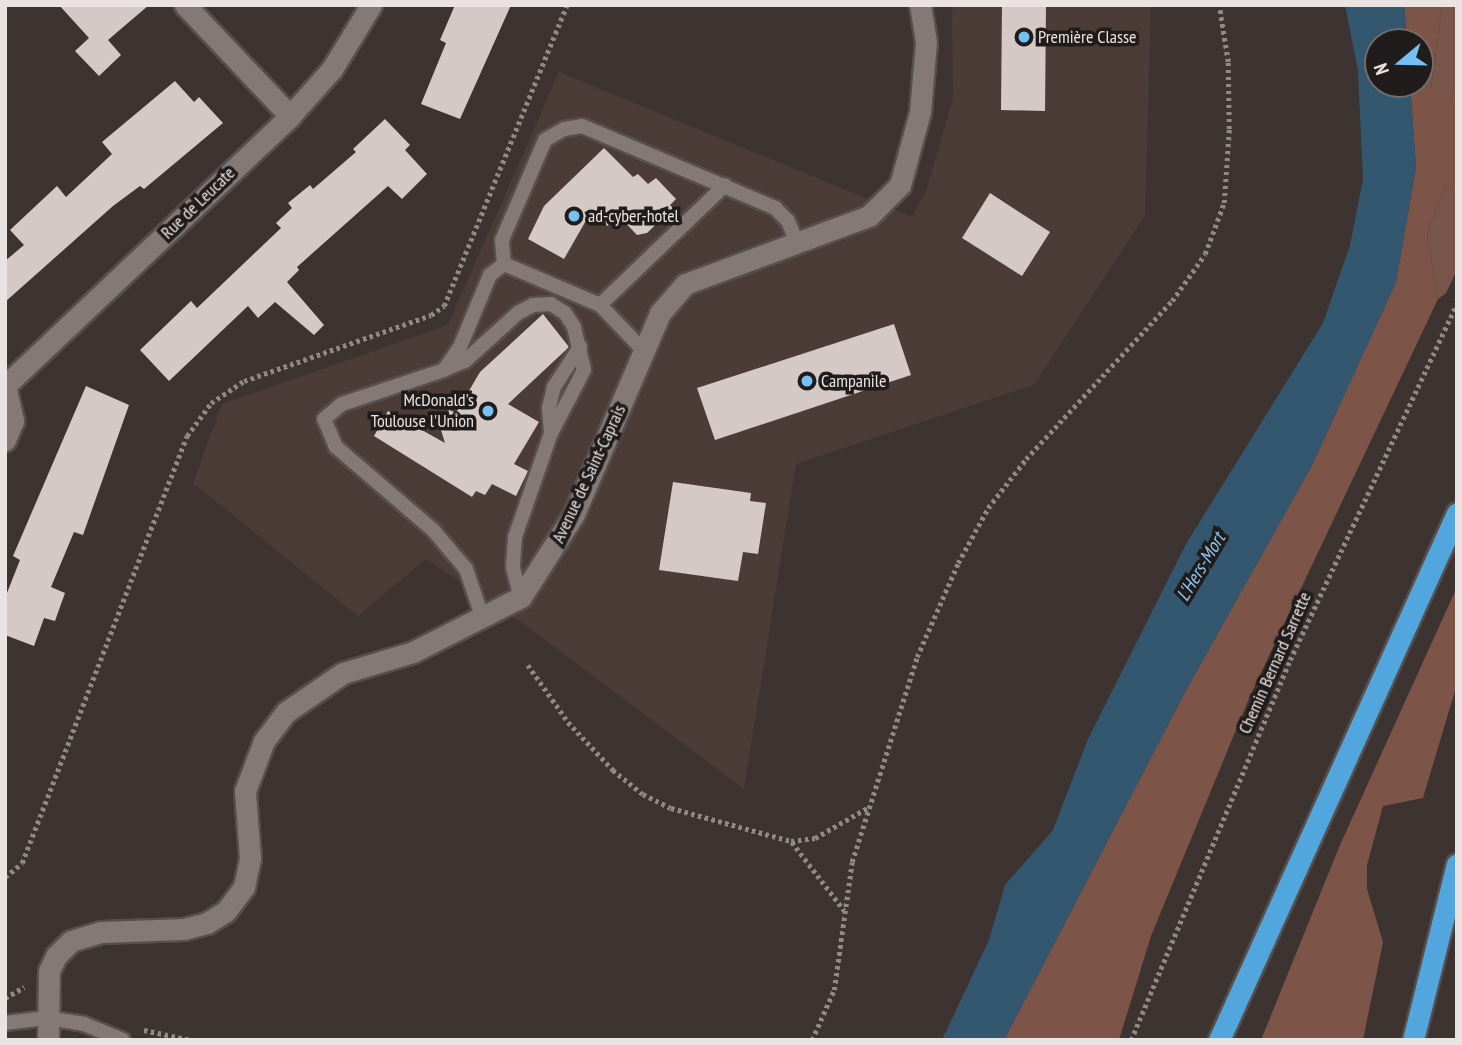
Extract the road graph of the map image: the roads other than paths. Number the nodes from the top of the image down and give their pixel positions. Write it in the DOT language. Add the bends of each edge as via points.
graph roads {
  1 [pos="185,5"];
  2 [pos="371,5"];
  3 [pos="920,5"];
  4 [pos="290,116"];
  5 [pos="725,185"];
  6 [pos="796,241"];
  7 [pos="503,264"];
  8 [pos="600,305"];
  9 [pos="580,347"];
  10 [pos="644,351"];
  11 [pos="444,370"];
  12 [pos="6,385"];
  13 [pos="551,433"];
  14 [pos="5,440"];
  15 [pos="1457,513"];
  16 [pos="522,597"];
  17 [pos="482,616"];
  18 [pos="1457,864"];
  19 [pos="47,1018"];
  20 [pos="5,1023"];
  21 [pos="48,1040"];
  22 [pos="123,1040"];
  23 [pos="1219,1040"];
  24 [pos="1413,1040"];
  1 -- 4 [label="street"];
  2 -- 4 [label="street, Rue de Leucate" via="332,69"];
  3 -- 6 [label="street, Avenue de Saint-Caprais" via="926,42 920,112 900,185 869,216"];
  4 -- 12 [label="street, Rue de Leucate"];
  5 -- 6 [label="lane" via="775,208 788,221"];
  5 -- 7 [label="lane" via="582,126 564,129 545,140 502,240"];
  5 -- 8 [label="lane"];
  6 -- 10 [label="street, Avenue de Saint-Caprais" via="685,284 660,313"];
  7 -- 8 [label="lane"];
  7 -- 11 [label="lane" via="490,275 460,347"];
  8 -- 10 [label="lane"];
  9 -- 11 [label="lane" via="565,313 551,304 533,305 465,361"];
  9 -- 13 [label="lane" via="554,387 549,408"];
  9 -- 13 [label="lane" via="584,370"];
  10 -- 16 [label="street, Avenue de Saint-Caprais" via="574,514"];
  11 -- 17 [label="lane" via="342,404 324,419 336,447 433,530 466,569"];
  12 -- 14 [label="street" via="13,421"];
  13 -- 16 [label="lane" via="515,537 513,568"];
  15 -- 23 [label="highway"];
  16 -- 17 [label="street"];
  17 -- 19 [label="street" via="413,652 343,673 286,712 264,741 244,791 250,858 244,887 226,911 207,923 184,929 101,932 71,941 49,971"];
  18 -- 24 [label="highway"];
  19 -- 20 [label="lane"];
  19 -- 21 [label="street"];
  19 -- 22 [label="lane" via="84,1024"];
}
